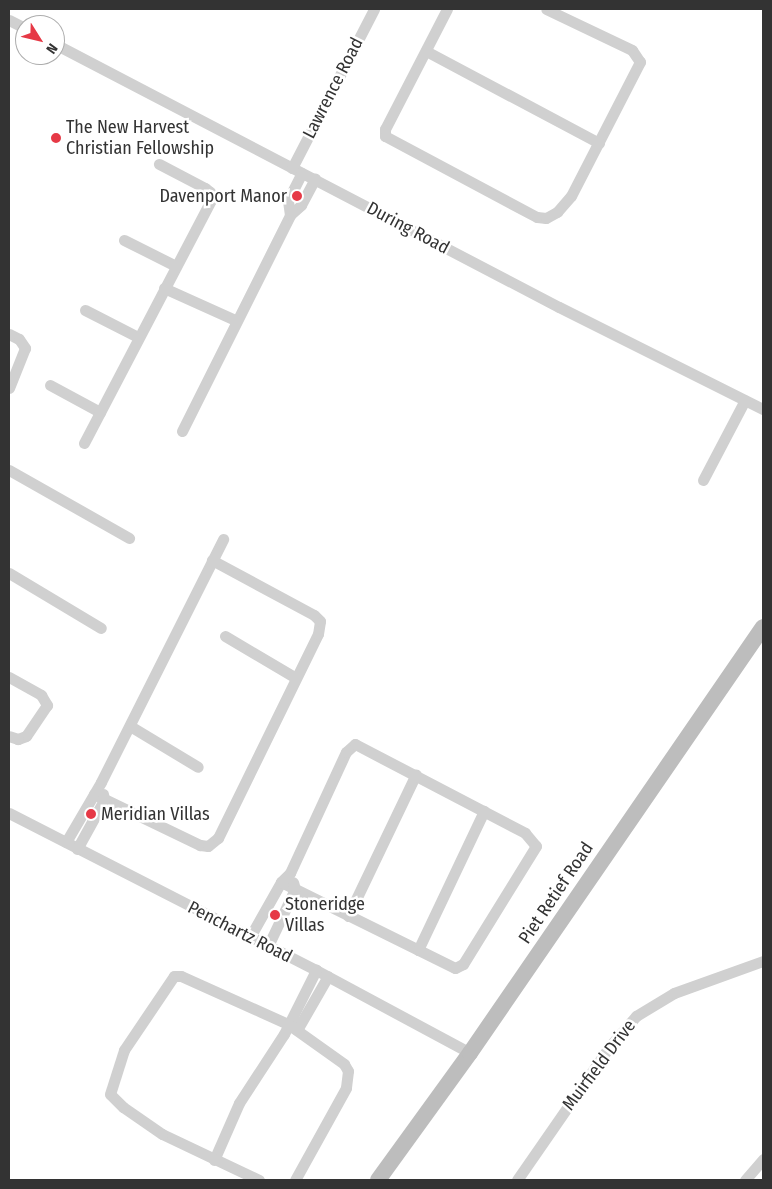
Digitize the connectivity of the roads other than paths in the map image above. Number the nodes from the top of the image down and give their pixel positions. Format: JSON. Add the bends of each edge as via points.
{"nodes":[{"id":1,"x":374,"y":9,"type":"edge"},
{"id":2,"x":448,"y":9,"type":"edge"},
{"id":3,"x":546,"y":9,"type":"edge"},
{"id":4,"x":65,"y":49,"type":"edge"},
{"id":5,"x":426,"y":51,"type":"junction"},
{"id":6,"x":599,"y":143,"type":"junction"},
{"id":7,"x":159,"y":164,"type":"dead end"},
{"id":8,"x":297,"y":170,"type":"junction"},
{"id":9,"x":315,"y":179,"type":"junction"},
{"id":10,"x":290,"y":214,"type":"junction"},
{"id":11,"x":124,"y":240,"type":"dead end"},
{"id":12,"x":176,"y":266,"type":"junction"},
{"id":13,"x":164,"y":288,"type":"junction"},
{"id":14,"x":85,"y":310,"type":"dead end"},
{"id":15,"x":235,"y":320,"type":"junction"},
{"id":16,"x":9,"y":334,"type":"edge"},
{"id":17,"x":138,"y":337,"type":"junction"},
{"id":18,"x":50,"y":385,"type":"dead end"},
{"id":19,"x":9,"y":388,"type":"edge"},
{"id":20,"x":745,"y":400,"type":"junction"},
{"id":21,"x":763,"y":409,"type":"edge"},
{"id":22,"x":100,"y":412,"type":"junction"},
{"id":23,"x":182,"y":431,"type":"dead end"},
{"id":24,"x":84,"y":443,"type":"dead end"},
{"id":25,"x":9,"y":470,"type":"edge"},
{"id":26,"x":703,"y":480,"type":"dead end"},
{"id":27,"x":129,"y":538,"type":"dead end"},
{"id":28,"x":223,"y":539,"type":"dead end"},
{"id":29,"x":212,"y":560,"type":"junction"},
{"id":30,"x":9,"y":573,"type":"edge"},
{"id":31,"x":763,"y":627,"type":"edge"},
{"id":32,"x":101,"y":628,"type":"dead end"},
{"id":33,"x":225,"y":636,"type":"dead end"},
{"id":34,"x":9,"y":677,"type":"edge"},
{"id":35,"x":296,"y":678,"type":"junction"},
{"id":36,"x":130,"y":726,"type":"junction"},
{"id":37,"x":9,"y":736,"type":"edge"},
{"id":38,"x":198,"y":767,"type":"dead end"},
{"id":39,"x":416,"y":774,"type":"junction"},
{"id":40,"x":99,"y":797,"type":"junction"},
{"id":41,"x":484,"y":811,"type":"junction"},
{"id":42,"x":9,"y":813,"type":"edge"},
{"id":43,"x":66,"y":842,"type":"junction"},
{"id":44,"x":77,"y":849,"type":"junction"},
{"id":45,"x":290,"y":873,"type":"junction"},
{"id":46,"x":281,"y":882,"type":"junction"},
{"id":47,"x":295,"y":889,"type":"junction"},
{"id":48,"x":348,"y":916,"type":"junction"},
{"id":49,"x":250,"y":937,"type":"junction"},
{"id":50,"x":268,"y":946,"type":"junction"},
{"id":51,"x":418,"y":950,"type":"junction"},
{"id":52,"x":763,"y":961,"type":"edge"},
{"id":53,"x":316,"y":970,"type":"junction"},
{"id":54,"x":328,"y":976,"type":"junction"},
{"id":55,"x":290,"y":1030,"type":"junction"},
{"id":56,"x":470,"y":1053,"type":"junction"},
{"id":57,"x":763,"y":1159,"type":"edge"},
{"id":58,"x":214,"y":1160,"type":"junction"},
{"id":59,"x":259,"y":1180,"type":"edge"},
{"id":60,"x":295,"y":1180,"type":"edge"},
{"id":61,"x":378,"y":1180,"type":"edge"},
{"id":62,"x":517,"y":1180,"type":"edge"},
{"id":63,"x":745,"y":1180,"type":"edge"}],
"edges":[{"from":1,"to":8,"type":"street","name":"Lawrence Road"},
{"from":2,"to":5,"type":"street"},
{"from":3,"to":6,"type":"street","via":[[632,50],[639,59],[635,77]]},
{"from":4,"to":8,"type":"street","name":"During Road"},
{"from":5,"to":6,"type":"street"},
{"from":5,"to":6,"type":"street","via":[[385,129],[385,136],[394,143],[537,217],[546,218],[566,205]]},
{"from":7,"to":12,"type":"street","via":[[205,188],[211,196]]},
{"from":8,"to":9,"type":"street","name":"During Road"},
{"from":8,"to":10,"type":"street","name":"Lawrence Road","via":[[288,200]]},
{"from":9,"to":10,"type":"street","via":[[301,205]]},
{"from":9,"to":20,"type":"street","name":"During Road"},
{"from":10,"to":15,"type":"street"},
{"from":11,"to":12,"type":"street"},
{"from":12,"to":13,"type":"street"},
{"from":13,"to":15,"type":"street"},
{"from":13,"to":17,"type":"street"},
{"from":14,"to":17,"type":"street"},
{"from":15,"to":23,"type":"street"},
{"from":16,"to":19,"type":"street","via":[[19,339],[25,348]]},
{"from":17,"to":22,"type":"street"},
{"from":18,"to":22,"type":"street"},
{"from":20,"to":21,"type":"street","name":"During Road"},
{"from":20,"to":26,"type":"street"},
{"from":22,"to":24,"type":"street"},
{"from":25,"to":27,"type":"street"},
{"from":28,"to":29,"type":"street"},
{"from":29,"to":35,"type":"street","via":[[318,617],[318,634]]},
{"from":29,"to":36,"type":"street"},
{"from":30,"to":32,"type":"street"},
{"from":31,"to":56,"type":"street","name":"Piet Retief Road"},
{"from":33,"to":35,"type":"street"},
{"from":34,"to":37,"type":"street","via":[[41,695],[47,705],[26,736],[18,739]]},
{"from":35,"to":40,"type":"street","via":[[213,843],[200,845]]},
{"from":36,"to":38,"type":"street"},
{"from":36,"to":40,"type":"street","via":[[101,782]]},
{"from":39,"to":41,"type":"street"},
{"from":39,"to":45,"type":"street","via":[[361,745],[348,748]]},
{"from":39,"to":48,"type":"street"},
{"from":40,"to":43,"type":"street"},
{"from":40,"to":44,"type":"street"},
{"from":41,"to":51,"type":"street"},
{"from":41,"to":51,"type":"street","via":[[530,836],[536,842],[535,850],[461,966],[455,968]]},
{"from":42,"to":43,"type":"street","name":"Penchartz Road"},
{"from":43,"to":44,"type":"street","name":"Penchartz Road"},
{"from":44,"to":49,"type":"street","name":"Penchartz Road"},
{"from":45,"to":46,"type":"street"},
{"from":45,"to":47,"type":"street"},
{"from":46,"to":47,"type":"street"},
{"from":46,"to":49,"type":"street"},
{"from":47,"to":48,"type":"street"},
{"from":47,"to":50,"type":"street"},
{"from":48,"to":51,"type":"street"},
{"from":49,"to":50,"type":"street","name":"Penchartz Road"},
{"from":50,"to":53,"type":"street","name":"Penchartz Road"},
{"from":52,"to":62,"type":"street","name":"Muirfield Drive","via":[[674,992],[636,1016],[609,1047]]},
{"from":53,"to":54,"type":"street","name":"Penchartz Road"},
{"from":53,"to":55,"type":"street"},
{"from":54,"to":55,"type":"street"},
{"from":54,"to":56,"type":"street","name":"Penchartz Road"},
{"from":55,"to":58,"type":"street","via":[[240,1103]]},
{"from":55,"to":58,"type":"street","via":[[177,975],[167,982],[124,1050],[110,1088],[114,1099],[162,1134]]},
{"from":55,"to":60,"type":"street","via":[[339,1059],[348,1071],[346,1088]]},
{"from":56,"to":61,"type":"street","name":"Piet Retief Road"},
{"from":57,"to":63,"type":"street"},
{"from":58,"to":59,"type":"street"}]}
